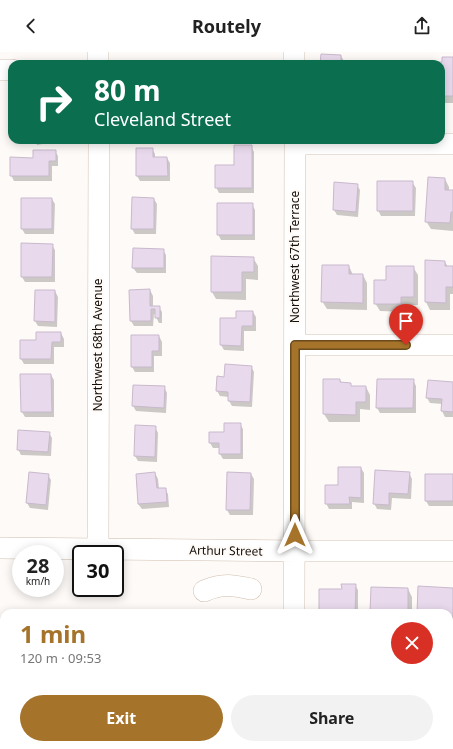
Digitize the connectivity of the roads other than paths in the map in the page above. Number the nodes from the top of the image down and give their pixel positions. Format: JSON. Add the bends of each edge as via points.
{"nodes":[{"id":1,"x":98,"y":144,"type":"edge"},
{"id":2,"x":295,"y":144,"type":"edge"},
{"id":3,"x":295,"y":345,"type":"junction"},
{"id":4,"x":453,"y":345,"type":"edge"},
{"id":5,"x":98,"y":545,"type":"edge"},
{"id":6,"x":0,"y":548,"type":"edge"},
{"id":7,"x":72,"y":549,"type":"edge"},
{"id":8,"x":124,"y":550,"type":"edge"},
{"id":9,"x":453,"y":550,"type":"edge"},
{"id":10,"x":294,"y":551,"type":"junction"},
{"id":11,"x":251,"y":588,"type":"dead end"},
{"id":12,"x":204,"y":591,"type":"dead end"},
{"id":13,"x":294,"y":609,"type":"edge"}],
"edges":[{"from":1,"to":5,"type":"street","name":"Northwest 68th Avenue"},
{"from":2,"to":3,"type":"street","name":"Northwest 67th Terrace"},
{"from":3,"to":4,"type":"street"},
{"from":3,"to":10,"type":"street","name":"Northwest 67th Terrace"},
{"from":6,"to":7,"type":"street","name":"Arthur Street"},
{"from":8,"to":10,"type":"street","name":"Arthur Street"},
{"from":9,"to":10,"type":"street","name":"Arthur Street"},
{"from":10,"to":13,"type":"street","name":"Northwest 67th Terrace"},
{"from":11,"to":12,"type":"street","via":[[230,585],[216,586]]}]}
